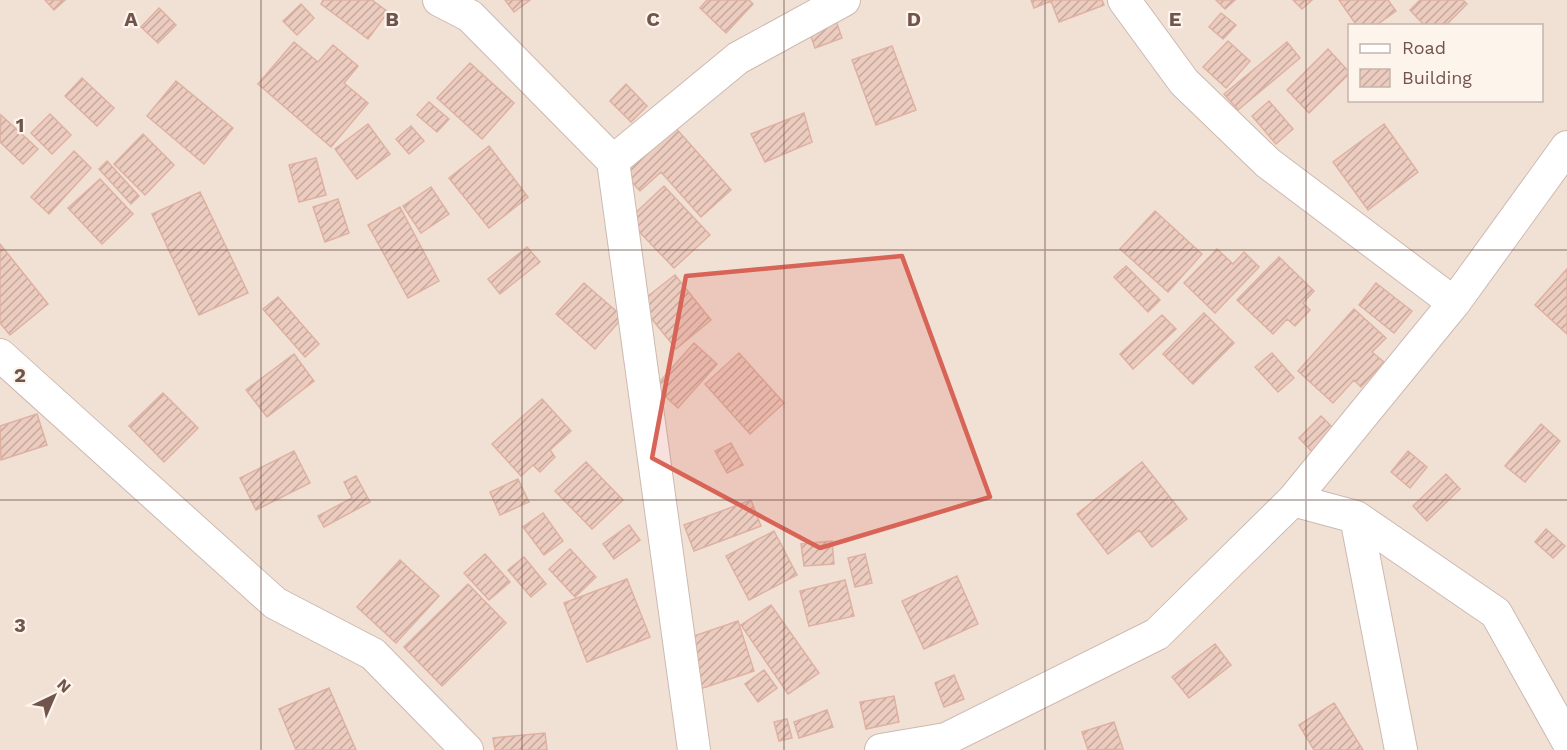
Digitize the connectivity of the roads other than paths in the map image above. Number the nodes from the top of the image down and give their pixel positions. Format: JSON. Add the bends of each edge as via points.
{"nodes":[{"id":1,"x":440,"y":0,"type":"edge"},
{"id":2,"x":844,"y":0,"type":"edge"},
{"id":3,"x":1124,"y":0,"type":"edge"},
{"id":4,"x":1567,"y":147,"type":"edge"},
{"id":5,"x":613,"y":161,"type":"junction"},
{"id":6,"x":1454,"y":303,"type":"junction"},
{"id":7,"x":0,"y":355,"type":"edge"},
{"id":8,"x":1293,"y":500,"type":"junction"},
{"id":9,"x":1356,"y":517,"type":"junction"},
{"id":10,"x":1567,"y":740,"type":"edge"},
{"id":11,"x":467,"y":750,"type":"edge"},
{"id":12,"x":694,"y":750,"type":"edge"},
{"id":13,"x":881,"y":750,"type":"edge"},
{"id":14,"x":1401,"y":750,"type":"edge"}],
"edges":[{"from":1,"to":5,"type":"street","via":[[470,16]]},
{"from":2,"to":5,"type":"street","via":[[738,58]]},
{"from":3,"to":6,"type":"street","via":[[1184,82],[1268,163]]},
{"from":4,"to":6,"type":"street"},
{"from":5,"to":12,"type":"street"},
{"from":6,"to":8,"type":"street"},
{"from":7,"to":11,"type":"street","via":[[275,603],[373,654]]},
{"from":8,"to":9,"type":"street"},
{"from":8,"to":13,"type":"street","via":[[1157,634],[946,739]]},
{"from":9,"to":10,"type":"street","via":[[1496,614]]},
{"from":9,"to":14,"type":"street"}]}
